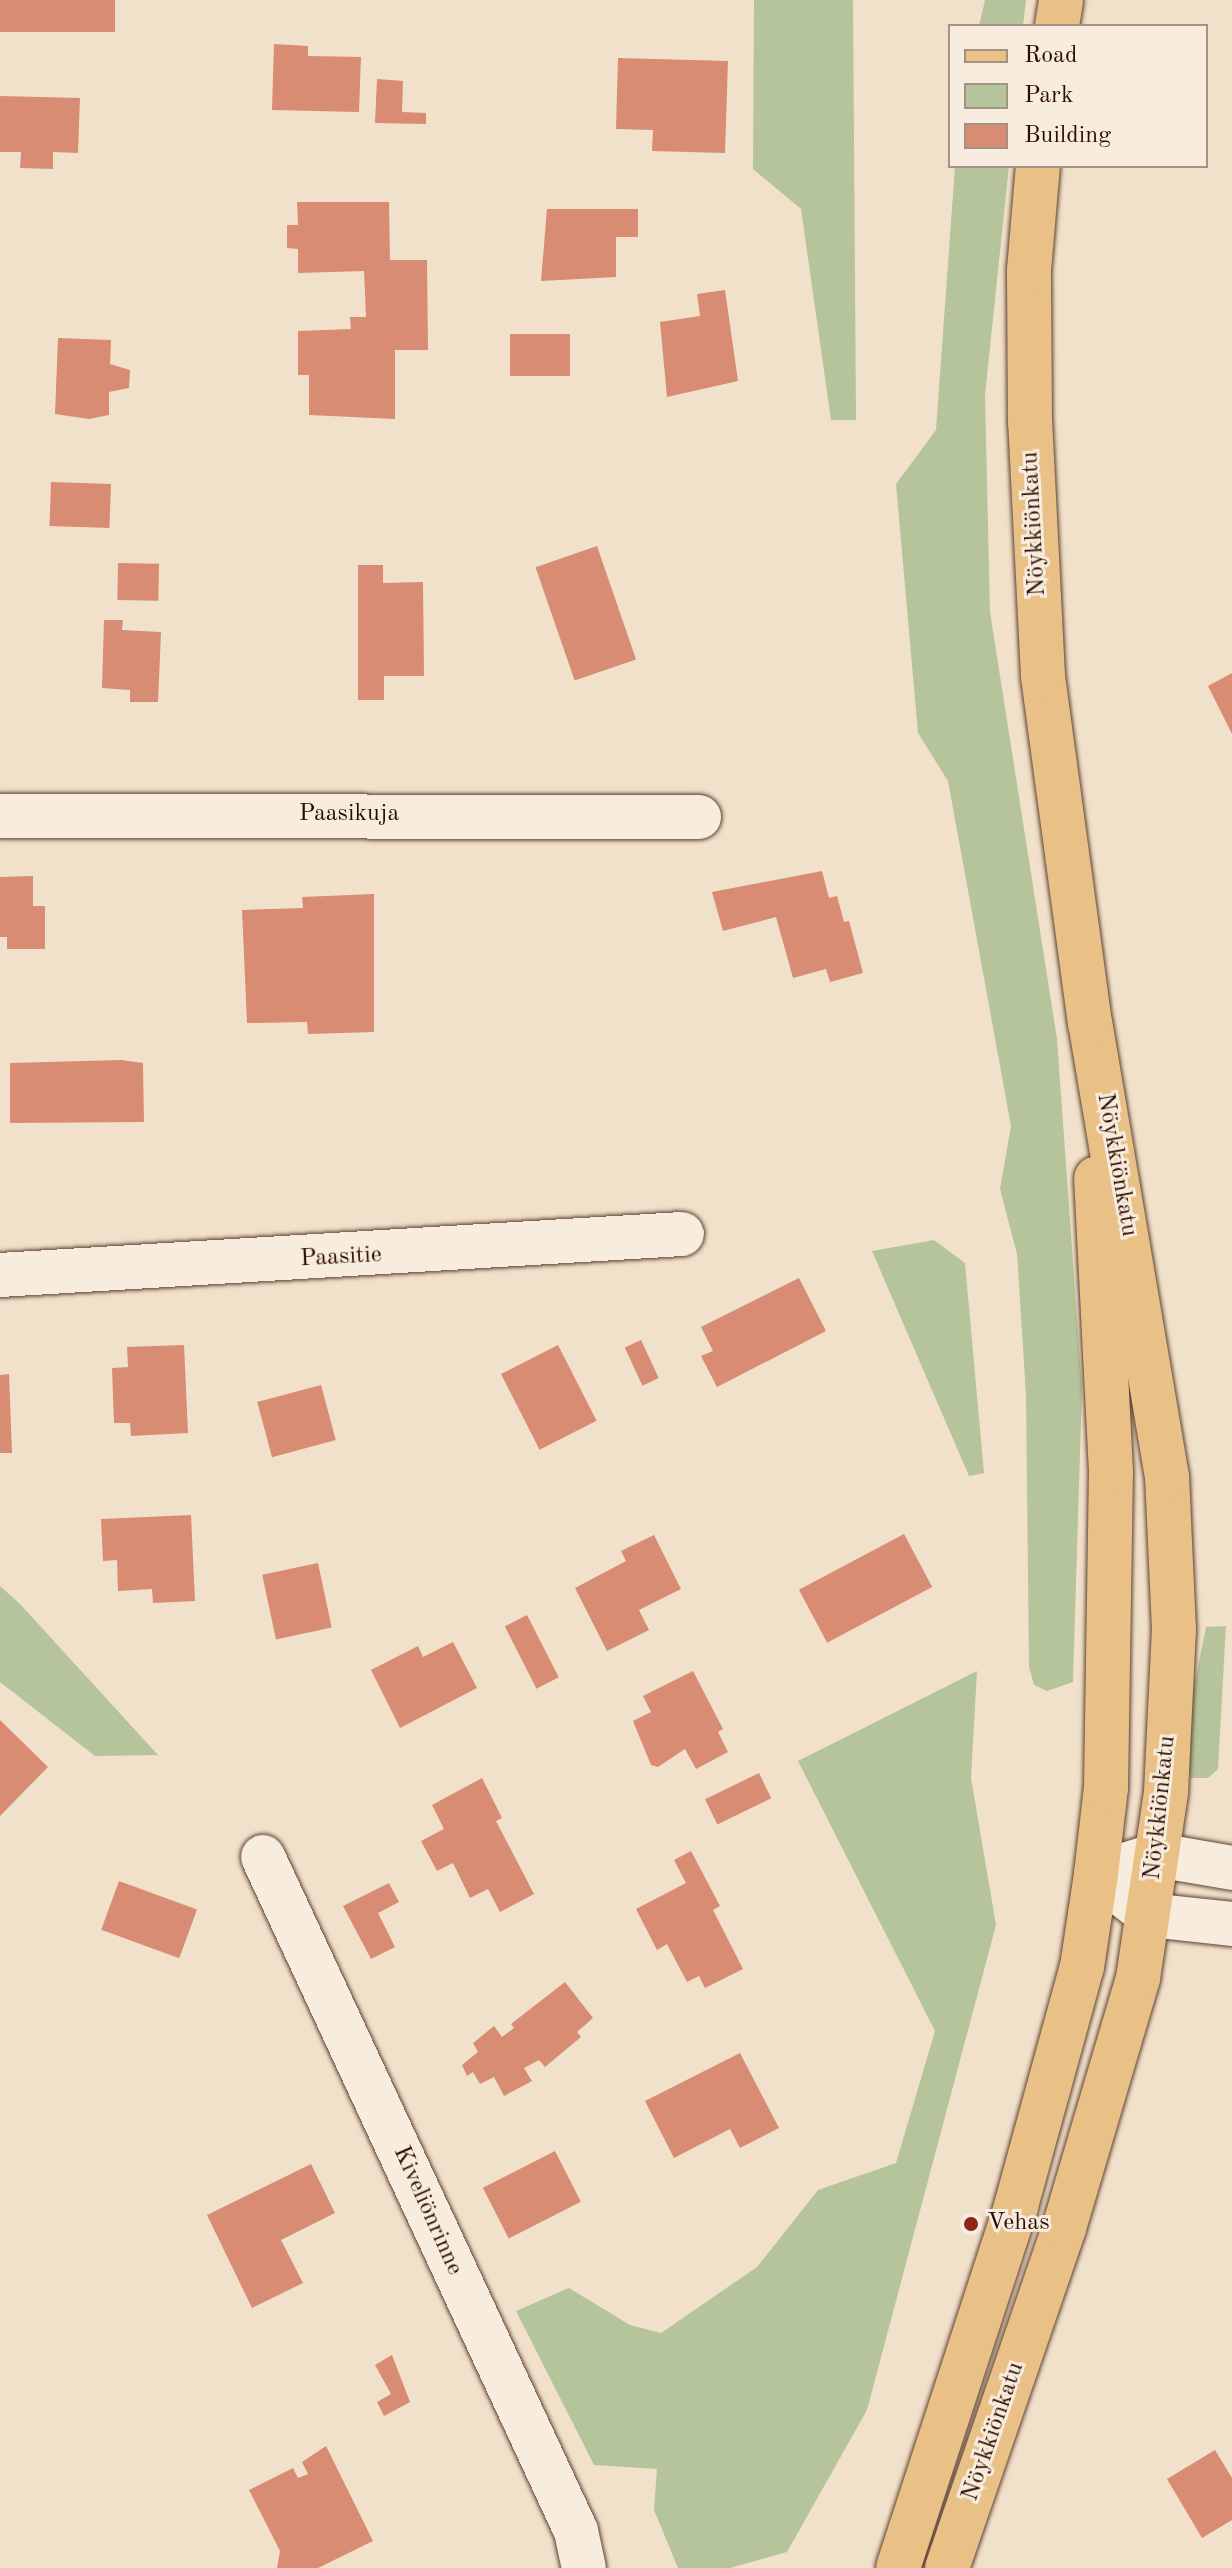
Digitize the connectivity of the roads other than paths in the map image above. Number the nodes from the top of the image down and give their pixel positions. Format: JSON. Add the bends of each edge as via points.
{"nodes":[{"id":1,"x":1061,"y":0,"type":"edge"},
{"id":2,"x":1057,"y":24,"type":"edge"},
{"id":3,"x":1038,"y":168,"type":"edge"},
{"id":4,"x":0,"y":816,"type":"edge"},
{"id":5,"x":699,"y":817,"type":"dead end"},
{"id":6,"x":1090,"y":1024,"type":"junction"},
{"id":7,"x":682,"y":1234,"type":"dead end"},
{"id":8,"x":0,"y":1275,"type":"edge"},
{"id":9,"x":1157,"y":1855,"type":"junction"},
{"id":10,"x":263,"y":1857,"type":"dead end"},
{"id":11,"x":1232,"y":1868,"type":"edge"},
{"id":12,"x":1096,"y":1874,"type":"junction"},
{"id":13,"x":1149,"y":1915,"type":"junction"},
{"id":14,"x":1232,"y":1924,"type":"edge"},
{"id":15,"x":584,"y":2568,"type":"edge"},
{"id":16,"x":898,"y":2568,"type":"edge"},
{"id":17,"x":947,"y":2568,"type":"edge"}],
"edges":[{"from":1,"to":2,"type":"main road"},
{"from":3,"to":6,"type":"main road","name":"Nöykkiönkatu","via":[[1029,270],[1030,407],[1043,676]]},
{"from":4,"to":5,"type":"street","name":"Paasikuja"},
{"from":6,"to":9,"type":"main road","name":"Nöykkiönkatu","via":[[1167,1477],[1174,1630],[1166,1792]]},
{"from":6,"to":12,"type":"main road","name":"Nöykkiönkatu","via":[[1111,1472],[1106,1788]]},
{"from":7,"to":8,"type":"street","name":"Paasitie"},
{"from":9,"to":11,"type":"street"},
{"from":9,"to":12,"type":"street"},
{"from":9,"to":13,"type":"main road","name":"Nöykkiönkatu"},
{"from":10,"to":15,"type":"street","name":"Kiveliönrinne","via":[[576,2531]]},
{"from":12,"to":13,"type":"street"},
{"from":12,"to":16,"type":"main road","name":"Nöykkiönkatu","via":[[1082,1967],[1016,2206]]},
{"from":13,"to":14,"type":"street"},
{"from":13,"to":17,"type":"main road","name":"Nöykkiönkatu","via":[[1138,1978],[1064,2228]]}]}
